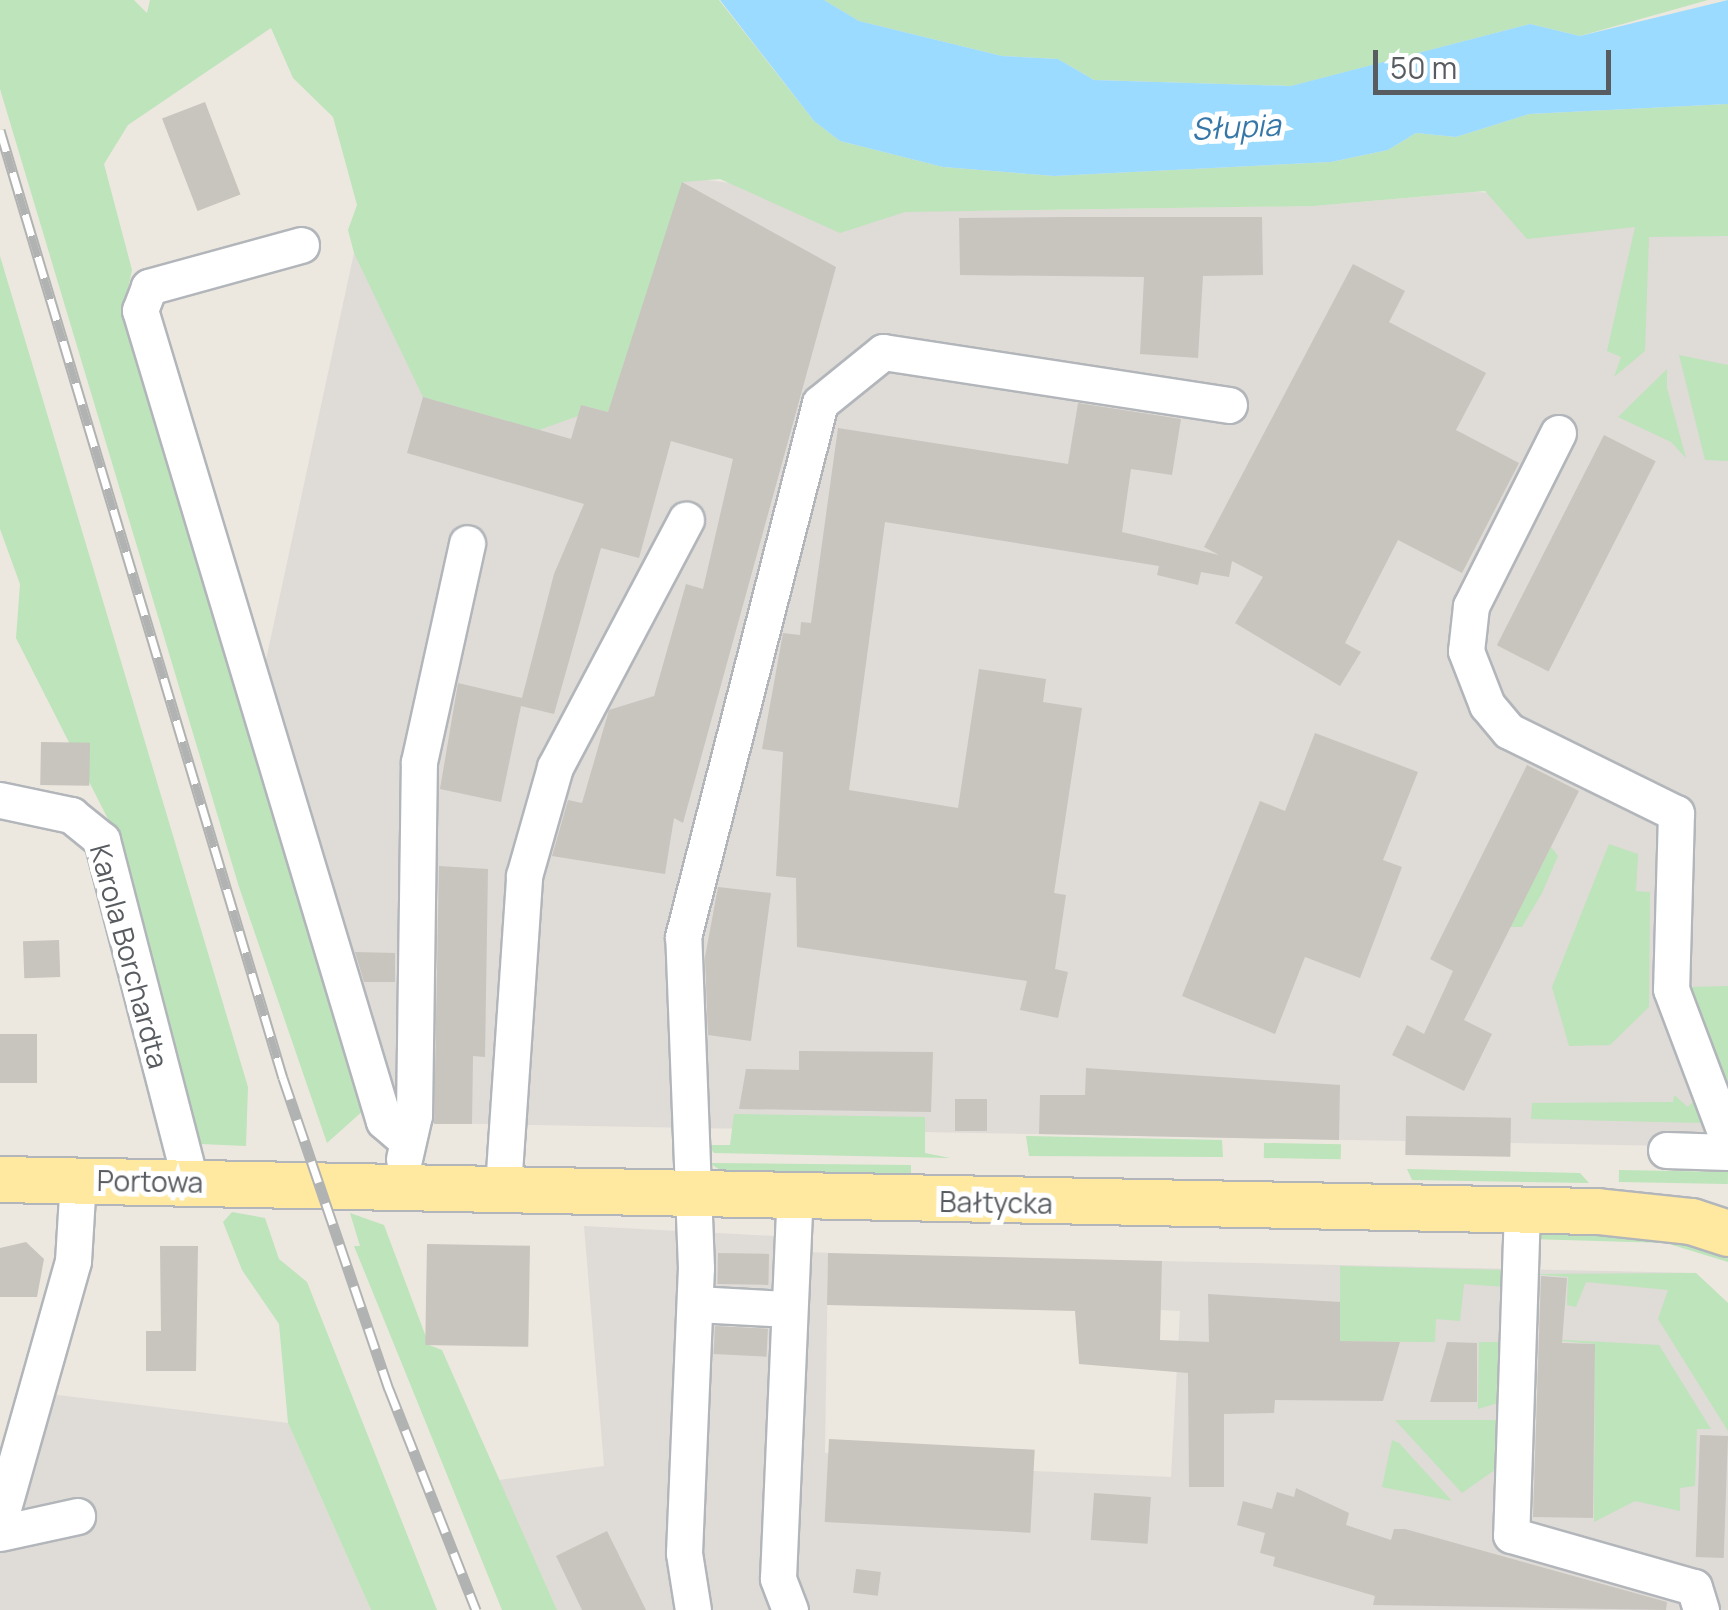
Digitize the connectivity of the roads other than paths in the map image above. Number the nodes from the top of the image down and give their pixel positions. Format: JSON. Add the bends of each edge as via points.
{"nodes":[{"id":1,"x":302,"y":245,"type":"dead end"},
{"id":2,"x":1229,"y":404,"type":"dead end"},
{"id":3,"x":1558,"y":433,"type":"dead end"},
{"id":4,"x":686,"y":520,"type":"dead end"},
{"id":5,"x":467,"y":543,"type":"dead end"},
{"id":6,"x":0,"y":800,"type":"edge"},
{"id":7,"x":405,"y":1140,"type":"junction"},
{"id":8,"x":1728,"y":1140,"type":"edge"},
{"id":9,"x":1666,"y":1150,"type":"dead end"},
{"id":10,"x":1728,"y":1152,"type":"edge"},
{"id":11,"x":0,"y":1179,"type":"edge"},
{"id":12,"x":78,"y":1180,"type":"junction"},
{"id":13,"x":190,"y":1181,"type":"junction"},
{"id":14,"x":301,"y":1183,"type":"joint"},
{"id":15,"x":404,"y":1185,"type":"junction"},
{"id":16,"x":503,"y":1187,"type":"junction"},
{"id":17,"x":692,"y":1191,"type":"junction"},
{"id":18,"x":794,"y":1194,"type":"junction"},
{"id":19,"x":1522,"y":1209,"type":"junction"},
{"id":20,"x":1716,"y":1223,"type":"edge"},
{"id":21,"x":694,"y":1304,"type":"junction"},
{"id":22,"x":786,"y":1309,"type":"junction"},
{"id":23,"x":76,"y":1516,"type":"dead end"},
{"id":24,"x":0,"y":1519,"type":"edge"},
{"id":25,"x":0,"y":1533,"type":"edge"},
{"id":26,"x":693,"y":1610,"type":"edge"},
{"id":27,"x":790,"y":1610,"type":"edge"},
{"id":28,"x":1701,"y":1610,"type":"edge"}],
"edges":[{"from":1,"to":7,"type":"street","via":[[149,286],[140,310],[384,1121]]},
{"from":2,"to":17,"type":"street","via":[[883,352],[820,402],[685,926]]},
{"from":3,"to":8,"type":"street","via":[[1471,606],[1466,651],[1487,706],[1509,731],[1676,813],[1671,989]]},
{"from":4,"to":16,"type":"street","via":[[555,767],[524,876]]},
{"from":5,"to":7,"type":"street","via":[[419,762],[414,1115]]},
{"from":6,"to":13,"type":"street","name":"Karola Borchardta","via":[[71,815],[102,840]]},
{"from":7,"to":15,"type":"street"},
{"from":9,"to":10,"type":"street"},
{"from":11,"to":12,"type":"main road","name":"Portowa"},
{"from":12,"to":13,"type":"main road","name":"Portowa"},
{"from":12,"to":24,"type":"street","via":[[73,1261]]},
{"from":13,"to":14,"type":"main road","name":"Portowa"},
{"from":14,"to":15,"type":"main road","name":"Bałtycka"},
{"from":15,"to":16,"type":"main road","name":"Bałtycka"},
{"from":16,"to":17,"type":"main road","name":"Bałtycka"},
{"from":17,"to":18,"type":"main road","name":"Bałtycka"},
{"from":17,"to":21,"type":"street"},
{"from":18,"to":19,"type":"main road","name":"Bałtycka"},
{"from":18,"to":22,"type":"street"},
{"from":19,"to":20,"type":"main road","name":"Bałtycka"},
{"from":19,"to":28,"type":"street","via":[[1511,1535],[1694,1587]]},
{"from":21,"to":22,"type":"street"},
{"from":21,"to":26,"type":"street","via":[[684,1553]]},
{"from":22,"to":27,"type":"street","via":[[778,1578]]},
{"from":23,"to":25,"type":"street"}]}
